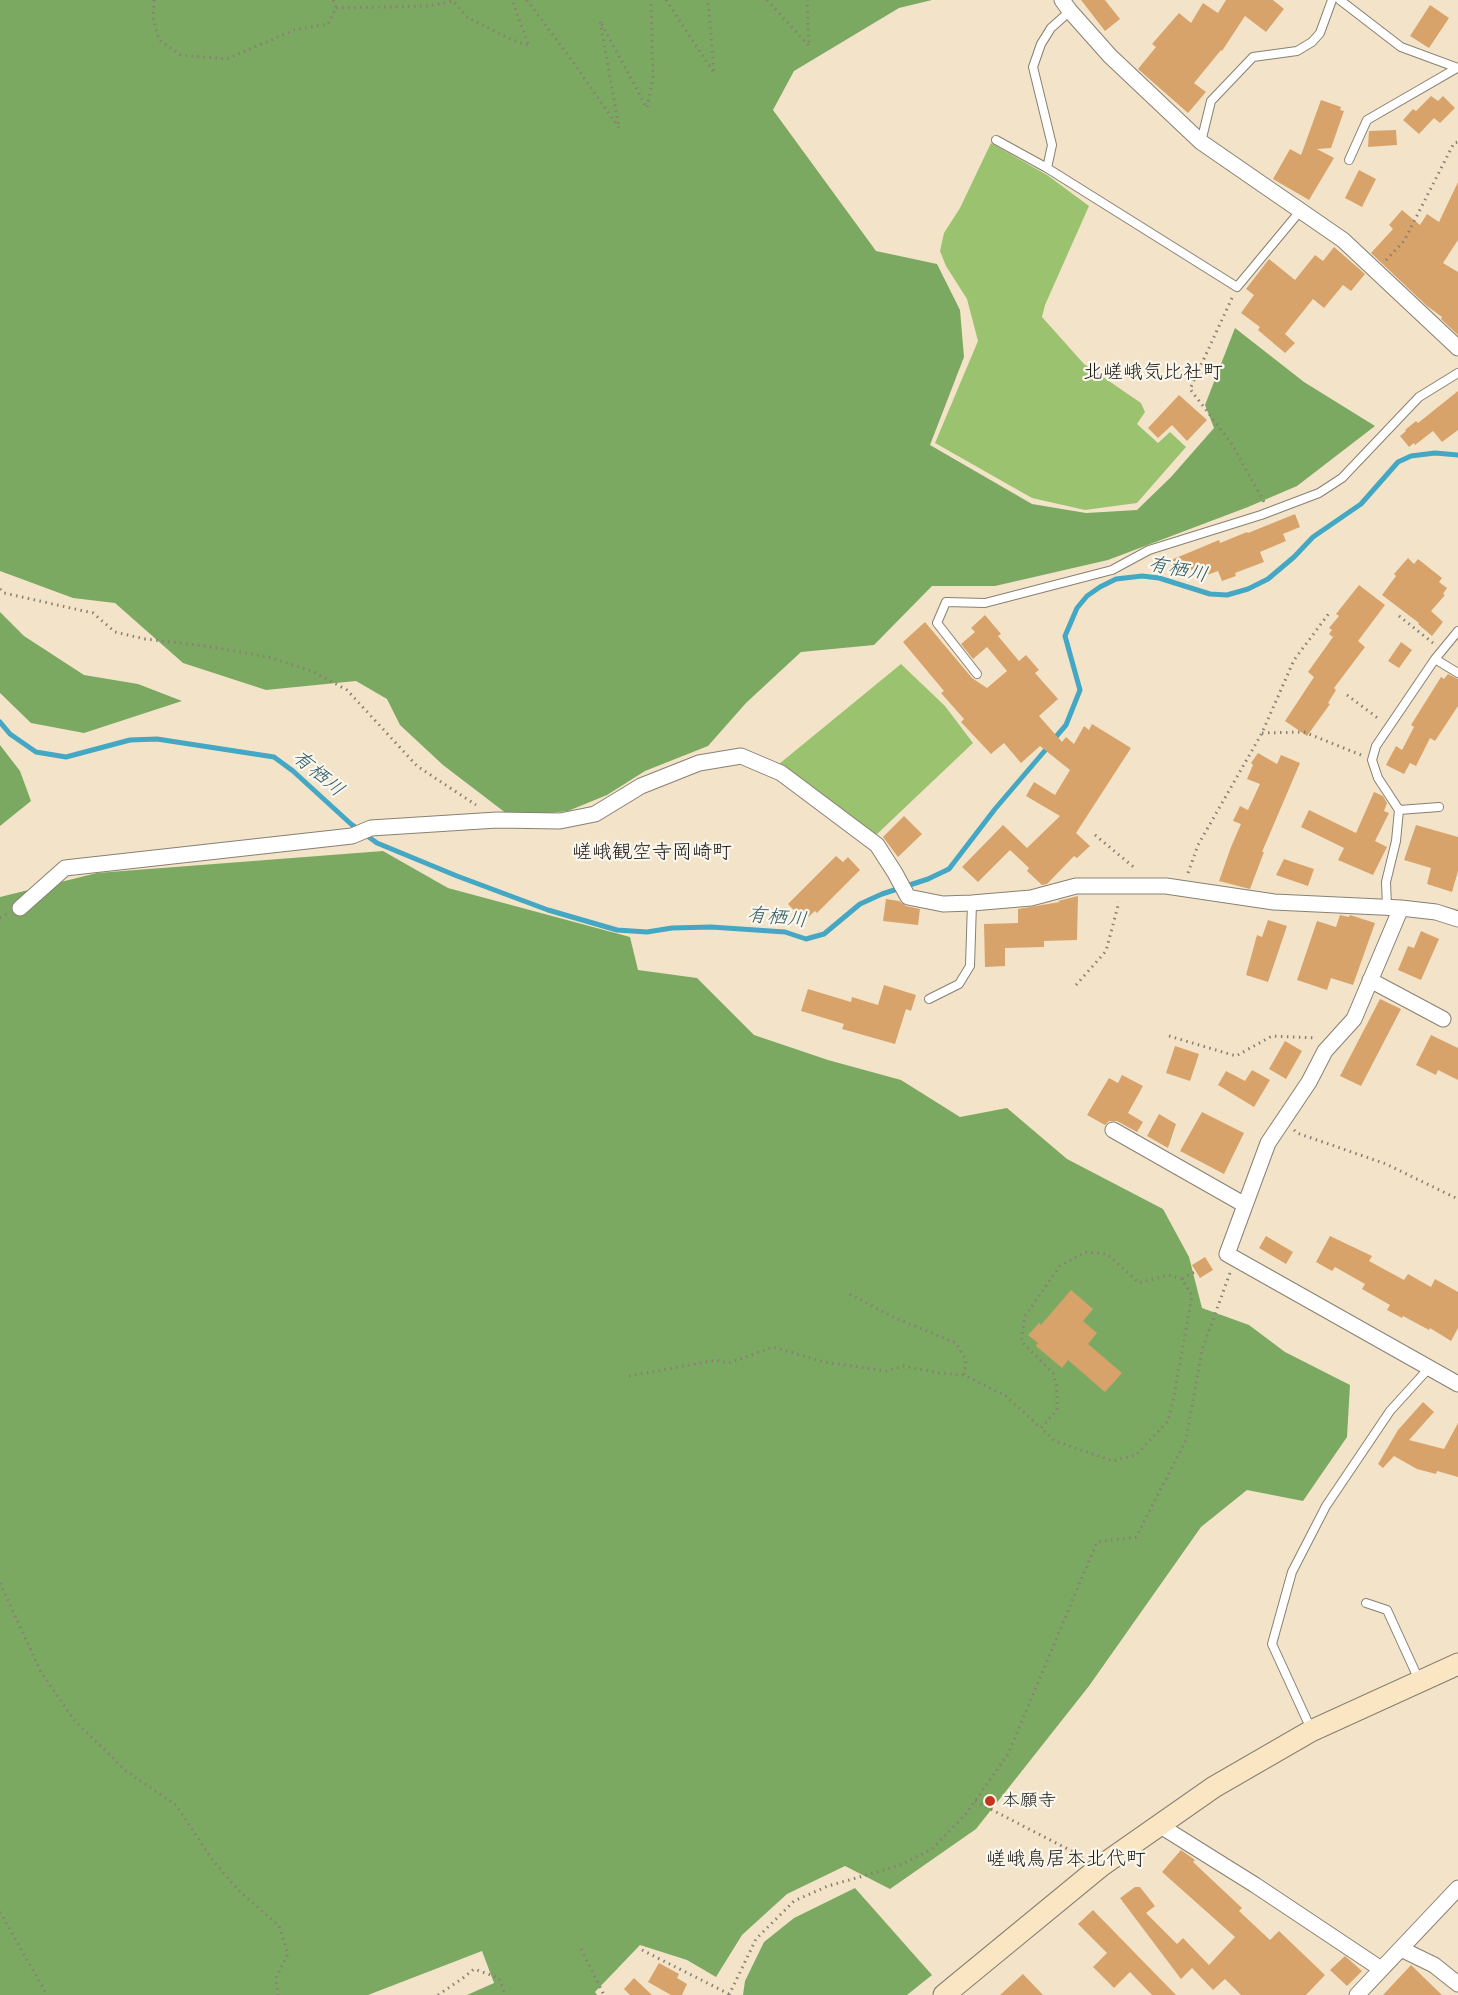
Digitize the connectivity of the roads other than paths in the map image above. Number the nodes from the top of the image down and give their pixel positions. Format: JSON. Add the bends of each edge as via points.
{"nodes":[{"id":1,"x":1332,"y":0,"type":"edge"},
{"id":2,"x":1340,"y":0,"type":"edge"},
{"id":3,"x":1066,"y":6,"type":"edge"},
{"id":4,"x":1457,"y":68,"type":"edge"},
{"id":5,"x":996,"y":140,"type":"dead end"},
{"id":6,"x":1201,"y":142,"type":"junction"},
{"id":7,"x":1349,"y":160,"type":"dead end"},
{"id":8,"x":1047,"y":168,"type":"junction"},
{"id":9,"x":1302,"y":209,"type":"junction"},
{"id":10,"x":1458,"y":348,"type":"edge"},
{"id":11,"x":1458,"y":373,"type":"edge"},
{"id":12,"x":1458,"y":632,"type":"edge"},
{"id":13,"x":1435,"y":659,"type":"junction"},
{"id":14,"x":1458,"y":673,"type":"edge"},
{"id":15,"x":977,"y":674,"type":"dead end"},
{"id":16,"x":1439,"y":807,"type":"dead end"},
{"id":17,"x":1399,"y":810,"type":"junction"},
{"id":18,"x":972,"y":903,"type":"junction"},
{"id":19,"x":1394,"y":907,"type":"junction"},
{"id":20,"x":20,"y":908,"type":"dead end"},
{"id":21,"x":1458,"y":919,"type":"edge"},
{"id":22,"x":1370,"y":980,"type":"junction"},
{"id":23,"x":928,"y":999,"type":"dead end"},
{"id":24,"x":1443,"y":1018,"type":"dead end"},
{"id":25,"x":1113,"y":1130,"type":"dead end"},
{"id":26,"x":1245,"y":1205,"type":"junction"},
{"id":27,"x":1429,"y":1368,"type":"junction"},
{"id":28,"x":1458,"y":1384,"type":"edge"},
{"id":29,"x":1366,"y":1603,"type":"dead end"},
{"id":30,"x":1458,"y":1664,"type":"edge"},
{"id":31,"x":1420,"y":1681,"type":"junction"},
{"id":32,"x":1311,"y":1731,"type":"junction"},
{"id":33,"x":1159,"y":1825,"type":"junction"},
{"id":34,"x":1458,"y":1888,"type":"edge"},
{"id":35,"x":1401,"y":1949,"type":"junction"},
{"id":36,"x":1381,"y":1969,"type":"junction"},
{"id":37,"x":1458,"y":1984,"type":"edge"},
{"id":38,"x":944,"y":1995,"type":"edge"},
{"id":39,"x":1356,"y":1995,"type":"edge"}],
"edges":[{"from":1,"to":6,"type":"lane","via":[[1320,33],[1312,42],[1297,51],[1253,57],[1211,101]]},
{"from":2,"to":4,"type":"lane","via":[[1401,47]]},
{"from":3,"to":6,"type":"street","via":[[1110,56]]},
{"from":3,"to":8,"type":"lane","via":[[1041,44],[1033,67],[1052,146]]},
{"from":4,"to":7,"type":"lane","via":[[1367,120]]},
{"from":5,"to":8,"type":"lane"},
{"from":6,"to":9,"type":"street"},
{"from":8,"to":9,"type":"lane","via":[[1237,287]]},
{"from":9,"to":10,"type":"street","via":[[1377,269]]},
{"from":11,"to":15,"type":"lane","via":[[1419,398],[1342,478],[1319,493],[1149,550],[1112,570],[985,603],[946,602],[938,623]]},
{"from":12,"to":13,"type":"lane"},
{"from":13,"to":14,"type":"lane"},
{"from":13,"to":17,"type":"lane","via":[[1376,746],[1372,760],[1378,778]]},
{"from":16,"to":17,"type":"lane"},
{"from":17,"to":19,"type":"lane","via":[[1386,882]]},
{"from":18,"to":19,"type":"street","via":[[1031,898],[1076,886],[1155,886],[1274,902]]},
{"from":18,"to":20,"type":"street","via":[[943,904],[908,897],[877,845],[781,773],[741,756],[699,763],[641,786],[595,814],[560,821],[497,820],[371,828],[352,836],[65,868]]},
{"from":18,"to":23,"type":"lane","via":[[970,966],[959,984]]},
{"from":19,"to":21,"type":"street"},
{"from":19,"to":22,"type":"street"},
{"from":22,"to":24,"type":"street"},
{"from":22,"to":26,"type":"street","via":[[1354,1019],[1325,1051],[1268,1143]]},
{"from":25,"to":26,"type":"street"},
{"from":26,"to":27,"type":"street","via":[[1227,1254]]},
{"from":27,"to":28,"type":"street"},
{"from":27,"to":32,"type":"lane","via":[[1390,1411],[1326,1506],[1292,1572],[1272,1644]]},
{"from":29,"to":31,"type":"lane","via":[[1386,1610]]},
{"from":30,"to":31,"type":"street"},
{"from":31,"to":32,"type":"street"},
{"from":32,"to":33,"type":"street","via":[[1214,1787]]},
{"from":33,"to":36,"type":"street"},
{"from":33,"to":38,"type":"street","via":[[1101,1866]]},
{"from":34,"to":35,"type":"street"},
{"from":35,"to":36,"type":"street"},
{"from":35,"to":37,"type":"street","via":[[1434,1965]]},
{"from":36,"to":39,"type":"street"}]}
